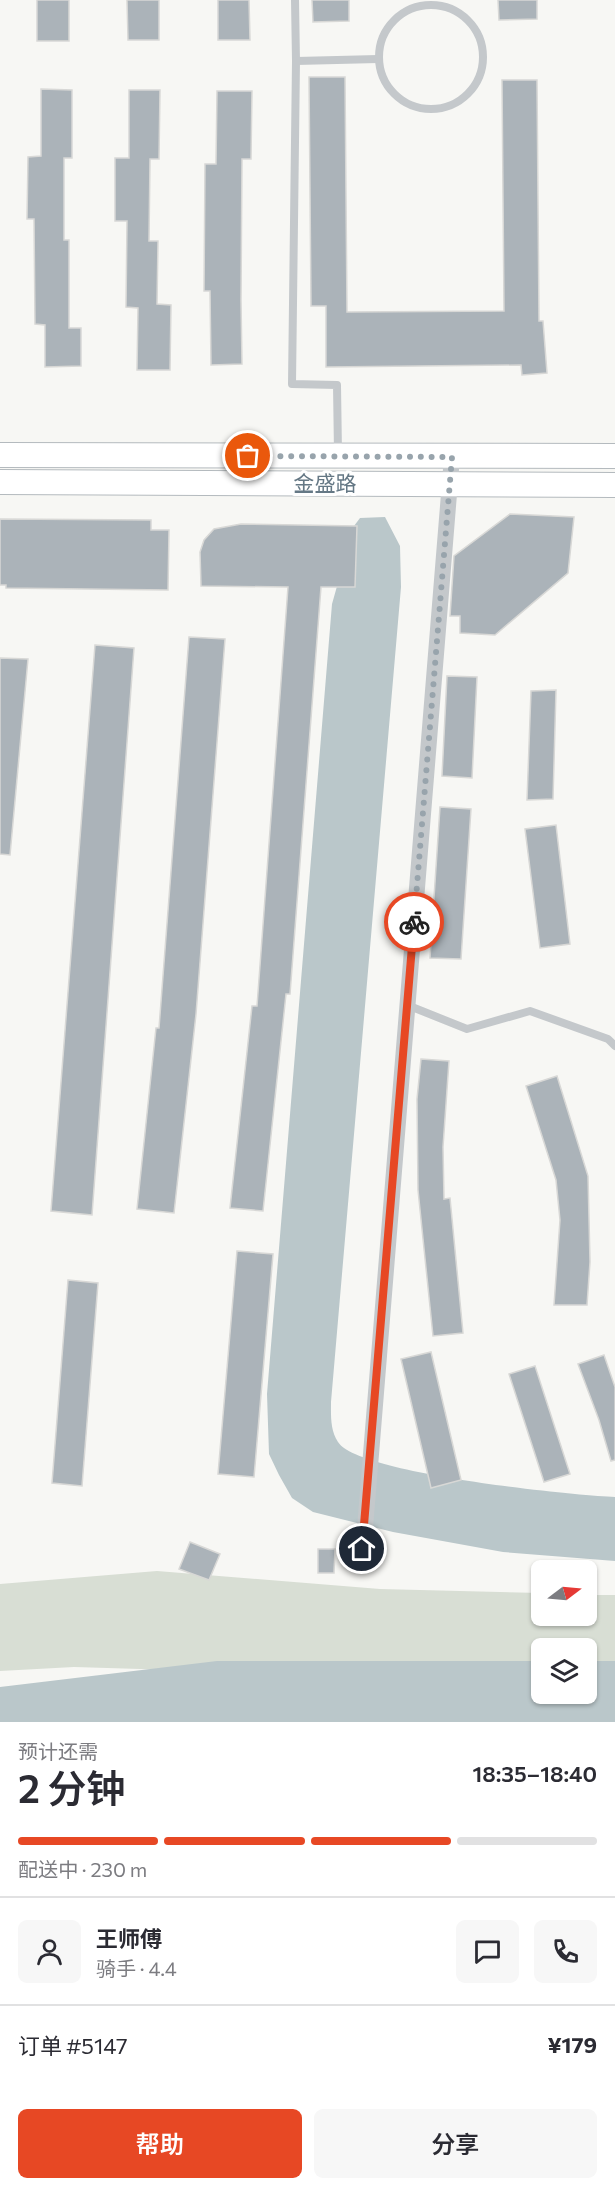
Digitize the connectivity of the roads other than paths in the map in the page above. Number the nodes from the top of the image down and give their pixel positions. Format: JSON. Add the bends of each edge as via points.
{"nodes":[{"id":1,"x":295,"y":0,"type":"edge"},
{"id":2,"x":430,"y":2,"type":"edge"},
{"id":3,"x":378,"y":59,"type":"junction"},
{"id":4,"x":296,"y":61,"type":"junction"},
{"id":5,"x":0,"y":455,"type":"edge"},
{"id":6,"x":338,"y":456,"type":"junction"},
{"id":7,"x":615,"y":456,"type":"edge"},
{"id":8,"x":452,"y":457,"type":"junction"},
{"id":9,"x":0,"y":482,"type":"edge"},
{"id":10,"x":449,"y":484,"type":"junction"},
{"id":11,"x":615,"y":485,"type":"edge"},
{"id":12,"x":407,"y":1005,"type":"junction"},
{"id":13,"x":615,"y":1046,"type":"edge"},
{"id":14,"x":362,"y":1565,"type":"dead end"}],
"edges":[{"from":1,"to":4,"type":"lane"},
{"from":2,"to":3,"type":"lane","via":[[409,9],[393,21],[381,38]]},
{"from":2,"to":3,"type":"lane","via":[[467,19],[479,36],[484,56],[480,77],[469,94],[452,106],[432,111],[412,107],[394,96],[382,79]]},
{"from":3,"to":4,"type":"lane"},
{"from":4,"to":6,"type":"lane","via":[[292,384],[337,385]]},
{"from":5,"to":6,"type":"street","name":"金盛路"},
{"from":6,"to":8,"type":"street","name":"金盛路"},
{"from":7,"to":8,"type":"street","name":"金盛路"},
{"from":8,"to":10,"type":"street"},
{"from":9,"to":10,"type":"street","name":"金盛路"},
{"from":10,"to":11,"type":"street","name":"金盛路"},
{"from":10,"to":12,"type":"street"},
{"from":12,"to":13,"type":"lane","via":[[467,1029],[530,1011],[608,1039]]},
{"from":12,"to":14,"type":"street"}]}
